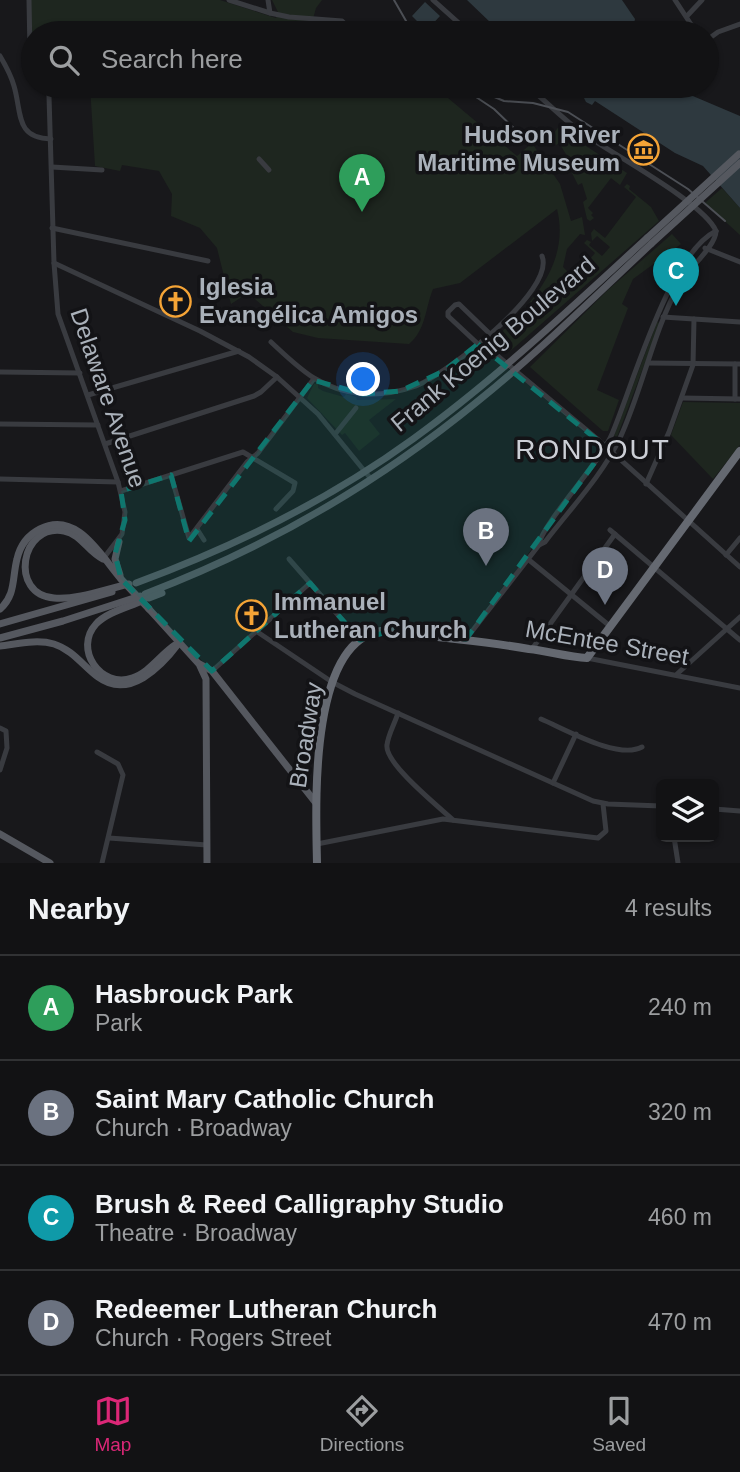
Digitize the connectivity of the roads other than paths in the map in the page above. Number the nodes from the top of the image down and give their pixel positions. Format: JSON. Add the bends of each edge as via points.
{"nodes":[{"id":1,"x":29,"y":0,"type":"edge"},
{"id":2,"x":229,"y":0,"type":"edge"},
{"id":3,"x":268,"y":0,"type":"edge"},
{"id":4,"x":433,"y":0,"type":"edge"},
{"id":5,"x":675,"y":0,"type":"edge"},
{"id":6,"x":702,"y":0,"type":"edge"},
{"id":7,"x":270,"y":13,"type":"junction"},
{"id":8,"x":687,"y":16,"type":"junction"},
{"id":9,"x":29,"y":21,"type":"edge"},
{"id":10,"x":342,"y":21,"type":"edge"},
{"id":11,"x":457,"y":21,"type":"edge"},
{"id":12,"x":690,"y":21,"type":"edge"},
{"id":13,"x":740,"y":24,"type":"edge"},
{"id":14,"x":719,"y":32,"type":"edge"},
{"id":15,"x":0,"y":56,"type":"edge"},
{"id":16,"x":48,"y":98,"type":"edge"},
{"id":17,"x":542,"y":98,"type":"edge"},
{"id":18,"x":51,"y":138,"type":"junction"},
{"id":19,"x":740,"y":157,"type":"edge"},
{"id":20,"x":259,"y":159,"type":"dead end"},
{"id":21,"x":52,"y":167,"type":"junction"},
{"id":22,"x":102,"y":170,"type":"dead end"},
{"id":23,"x":269,"y":170,"type":"dead end"},
{"id":24,"x":52,"y":228,"type":"junction"},
{"id":25,"x":716,"y":231,"type":"junction"},
{"id":26,"x":649,"y":241,"type":"junction"},
{"id":27,"x":700,"y":244,"type":"junction"},
{"id":28,"x":706,"y":249,"type":"junction"},
{"id":29,"x":542,"y":256,"type":"dead end"},
{"id":30,"x":208,"y":261,"type":"dead end"},
{"id":31,"x":740,"y":262,"type":"edge"},
{"id":32,"x":54,"y":263,"type":"junction"},
{"id":33,"x":657,"y":316,"type":"junction"},
{"id":34,"x":665,"y":318,"type":"junction"},
{"id":35,"x":694,"y":319,"type":"junction"},
{"id":36,"x":740,"y":322,"type":"edge"},
{"id":37,"x":490,"y":334,"type":"junction"},
{"id":38,"x":271,"y":342,"type":"dead end"},
{"id":39,"x":478,"y":344,"type":"junction"},
{"id":40,"x":239,"y":351,"type":"junction"},
{"id":41,"x":507,"y":363,"type":"junction"},
{"id":42,"x":648,"y":363,"type":"junction"},
{"id":43,"x":738,"y":364,"type":"edge"},
{"id":44,"x":693,"y":365,"type":"junction"},
{"id":45,"x":515,"y":370,"type":"junction"},
{"id":46,"x":0,"y":372,"type":"edge"},
{"id":47,"x":80,"y":373,"type":"junction"},
{"id":48,"x":276,"y":377,"type":"junction"},
{"id":49,"x":313,"y":380,"type":"junction"},
{"id":50,"x":88,"y":396,"type":"junction"},
{"id":51,"x":300,"y":397,"type":"junction"},
{"id":52,"x":681,"y":398,"type":"junction"},
{"id":53,"x":738,"y":399,"type":"edge"},
{"id":54,"x":356,"y":408,"type":"dead end"},
{"id":55,"x":0,"y":424,"type":"edge"},
{"id":56,"x":98,"y":425,"type":"junction"},
{"id":57,"x":336,"y":433,"type":"junction"},
{"id":58,"x":105,"y":444,"type":"junction"},
{"id":59,"x":607,"y":447,"type":"junction"},
{"id":60,"x":740,"y":451,"type":"edge"},
{"id":61,"x":612,"y":453,"type":"junction"},
{"id":62,"x":253,"y":457,"type":"junction"},
{"id":63,"x":365,"y":470,"type":"junction"},
{"id":64,"x":171,"y":475,"type":"junction"},
{"id":65,"x":0,"y":479,"type":"edge"},
{"id":66,"x":371,"y":480,"type":"junction"},
{"id":67,"x":118,"y":482,"type":"junction"},
{"id":68,"x":646,"y":484,"type":"junction"},
{"id":69,"x":121,"y":491,"type":"junction"},
{"id":70,"x":276,"y":509,"type":"dead end"},
{"id":71,"x":688,"y":522,"type":"junction"},
{"id":72,"x":195,"y":532,"type":"junction"},
{"id":73,"x":740,"y":538,"type":"edge"},
{"id":74,"x":204,"y":540,"type":"dead end"},
{"id":75,"x":119,"y":542,"type":"junction"},
{"id":76,"x":539,"y":545,"type":"junction"},
{"id":77,"x":726,"y":555,"type":"junction"},
{"id":78,"x":103,"y":559,"type":"junction"},
{"id":79,"x":289,"y":559,"type":"dead end"},
{"id":80,"x":529,"y":560,"type":"junction"},
{"id":81,"x":740,"y":567,"type":"edge"},
{"id":82,"x":655,"y":568,"type":"junction"},
{"id":83,"x":121,"y":579,"type":"junction"},
{"id":84,"x":135,"y":583,"type":"junction"},
{"id":85,"x":310,"y":583,"type":"junction"},
{"id":86,"x":571,"y":595,"type":"junction"},
{"id":87,"x":145,"y":597,"type":"junction"},
{"id":88,"x":0,"y":609,"type":"edge"},
{"id":89,"x":740,"y":617,"type":"edge"},
{"id":90,"x":0,"y":624,"type":"edge"},
{"id":91,"x":611,"y":627,"type":"junction"},
{"id":92,"x":727,"y":629,"type":"junction"},
{"id":93,"x":256,"y":631,"type":"junction"},
{"id":94,"x":0,"y":638,"type":"edge"},
{"id":95,"x":466,"y":639,"type":"junction"},
{"id":96,"x":360,"y":640,"type":"junction"},
{"id":97,"x":740,"y":640,"type":"edge"},
{"id":98,"x":179,"y":643,"type":"junction"},
{"id":99,"x":0,"y":646,"type":"edge"},
{"id":100,"x":532,"y":649,"type":"junction"},
{"id":101,"x":587,"y":658,"type":"junction"},
{"id":102,"x":198,"y":663,"type":"junction"},
{"id":103,"x":212,"y":671,"type":"junction"},
{"id":104,"x":677,"y":674,"type":"junction"},
{"id":105,"x":332,"y":682,"type":"junction"},
{"id":106,"x":740,"y":688,"type":"edge"},
{"id":107,"x":398,"y":713,"type":"junction"},
{"id":108,"x":541,"y":719,"type":"dead end"},
{"id":109,"x":0,"y":728,"type":"edge"},
{"id":110,"x":576,"y":734,"type":"junction"},
{"id":111,"x":642,"y":747,"type":"dead end"},
{"id":112,"x":97,"y":751,"type":"dead end"},
{"id":113,"x":0,"y":770,"type":"edge"},
{"id":114,"x":553,"y":783,"type":"junction"},
{"id":115,"x":316,"y":803,"type":"junction"},
{"id":116,"x":603,"y":804,"type":"junction"},
{"id":117,"x":656,"y":806,"type":"edge"},
{"id":118,"x":719,"y":809,"type":"edge"},
{"id":119,"x":740,"y":810,"type":"edge"},
{"id":120,"x":453,"y":820,"type":"junction"},
{"id":121,"x":0,"y":834,"type":"edge"},
{"id":122,"x":109,"y":838,"type":"junction"},
{"id":123,"x":675,"y":842,"type":"edge"},
{"id":124,"x":317,"y":844,"type":"junction"},
{"id":125,"x":207,"y":845,"type":"junction"},
{"id":126,"x":50,"y":863,"type":"edge"},
{"id":127,"x":102,"y":863,"type":"edge"},
{"id":128,"x":207,"y":863,"type":"edge"},
{"id":129,"x":317,"y":863,"type":"edge"},
{"id":130,"x":678,"y":863,"type":"edge"}],
"edges":[{"from":1,"to":9,"type":"street"},
{"from":2,"to":7,"type":"street"},
{"from":3,"to":7,"type":"street"},
{"from":4,"to":11,"type":"street"},
{"from":5,"to":8,"type":"street"},
{"from":6,"to":8,"type":"street"},
{"from":7,"to":10,"type":"street"},
{"from":8,"to":12,"type":"street"},
{"from":13,"to":14,"type":"street"},
{"from":15,"to":18,"type":"street","via":[[15,88],[23,127],[30,135]]},
{"from":16,"to":18,"type":"street","name":"Delaware Avenue"},
{"from":17,"to":25,"type":"street","via":[[576,128],[684,200]]},
{"from":18,"to":21,"type":"street","name":"Delaware Avenue"},
{"from":19,"to":26,"type":"main road","name":"Frank Koenig Boulevard","bridge":true},
{"from":20,"to":23,"type":"street"},
{"from":21,"to":22,"type":"street"},
{"from":21,"to":24,"type":"street","name":"Delaware Avenue"},
{"from":24,"to":30,"type":"street"},
{"from":24,"to":32,"type":"street","name":"Delaware Avenue"},
{"from":25,"to":27,"type":"street"},
{"from":25,"to":28,"type":"street"},
{"from":26,"to":41,"type":"main road","name":"Frank Koenig Boulevard"},
{"from":26,"to":45,"type":"main road","name":"Frank Koenig Boulevard"},
{"from":27,"to":28,"type":"street"},
{"from":27,"to":33,"type":"street","via":[[679,271]]},
{"from":28,"to":31,"type":"street"},
{"from":28,"to":34,"type":"street","via":[[680,284]]},
{"from":29,"to":37,"type":"street","via":[[544,265],[534,285]]},
{"from":32,"to":40,"type":"street"},
{"from":32,"to":47,"type":"street","name":"Delaware Avenue","via":[[58,314]]},
{"from":33,"to":34,"type":"street"},
{"from":33,"to":59,"type":"street"},
{"from":34,"to":35,"type":"street"},
{"from":34,"to":42,"type":"street"},
{"from":35,"to":36,"type":"street"},
{"from":35,"to":44,"type":"street"},
{"from":37,"to":39,"type":"street"},
{"from":37,"to":39,"type":"street","via":[[459,304],[454,305],[448,316]]},
{"from":38,"to":49,"type":"street"},
{"from":39,"to":41,"type":"street"},
{"from":39,"to":49,"type":"street","via":[[444,371],[398,391],[363,394]]},
{"from":40,"to":48,"type":"street"},
{"from":40,"to":50,"type":"street"},
{"from":41,"to":45,"type":"street"},
{"from":41,"to":63,"type":"main road","name":"Frank Koenig Boulevard","via":[[429,427]]},
{"from":42,"to":44,"type":"street"},
{"from":42,"to":61,"type":"street"},
{"from":43,"to":44,"type":"street"},
{"from":43,"to":53,"type":"street"},
{"from":44,"to":52,"type":"street"},
{"from":45,"to":59,"type":"street"},
{"from":45,"to":66,"type":"main road","name":"Frank Koenig Boulevard","via":[[437,434]]},
{"from":46,"to":47,"type":"street"},
{"from":47,"to":50,"type":"street","name":"Delaware Avenue"},
{"from":48,"to":51,"type":"street"},
{"from":48,"to":58,"type":"street","via":[[254,396]]},
{"from":49,"to":51,"type":"street"},
{"from":50,"to":56,"type":"street","name":"Delaware Avenue"},
{"from":51,"to":57,"type":"street"},
{"from":51,"to":62,"type":"street"},
{"from":52,"to":53,"type":"street"},
{"from":52,"to":68,"type":"street"},
{"from":54,"to":57,"type":"street"},
{"from":55,"to":56,"type":"street"},
{"from":56,"to":58,"type":"street","name":"Delaware Avenue"},
{"from":57,"to":63,"type":"street"},
{"from":58,"to":67,"type":"street","name":"Delaware Avenue"},
{"from":59,"to":61,"type":"street"},
{"from":59,"to":76,"type":"street"},
{"from":60,"to":71,"type":"highway"},
{"from":61,"to":68,"type":"street"},
{"from":61,"to":76,"type":"street"},
{"from":62,"to":64,"type":"street","via":[[240,453]]},
{"from":62,"to":70,"type":"street","via":[[296,485]]},
{"from":62,"to":72,"type":"street"},
{"from":63,"to":66,"type":"street"},
{"from":63,"to":84,"type":"main road","name":"Frank Koenig Boulevard","via":[[272,523]]},
{"from":64,"to":69,"type":"street"},
{"from":64,"to":72,"type":"street","via":[[188,537]]},
{"from":65,"to":67,"type":"street"},
{"from":66,"to":87,"type":"main road","name":"Frank Koenig Boulevard","via":[[277,534]]},
{"from":67,"to":69,"type":"street","name":"Delaware Avenue"},
{"from":68,"to":71,"type":"street"},
{"from":69,"to":75,"type":"street","name":"Delaware Avenue","via":[[125,520]]},
{"from":71,"to":77,"type":"street"},
{"from":71,"to":82,"type":"highway"},
{"from":72,"to":74,"type":"street"},
{"from":73,"to":77,"type":"street"},
{"from":75,"to":78,"type":"street"},
{"from":75,"to":83,"type":"main road","via":[[115,559]]},
{"from":76,"to":80,"type":"street"},
{"from":77,"to":81,"type":"street"},
{"from":78,"to":83,"type":"main road"},
{"from":78,"to":84,"type":"main road","via":[[75,535],[54,530],[32,543],[24,568],[33,588],[52,598]]},
{"from":78,"to":88,"type":"main road","via":[[72,528],[42,528],[20,550],[11,595]]},
{"from":79,"to":85,"type":"street"},
{"from":80,"to":86,"type":"street"},
{"from":80,"to":95,"type":"street"},
{"from":82,"to":86,"type":"street","via":[[612,532]]},
{"from":82,"to":91,"type":"highway"},
{"from":82,"to":92,"type":"street"},
{"from":83,"to":98,"type":"main road","bridge":true},
{"from":84,"to":90,"type":"main road","name":"Frank Koenig Boulevard"},
{"from":85,"to":93,"type":"street"},
{"from":85,"to":96,"type":"street"},
{"from":86,"to":91,"type":"street"},
{"from":86,"to":100,"type":"street"},
{"from":87,"to":94,"type":"main road","name":"Frank Koenig Boulevard"},
{"from":87,"to":98,"type":"main road","via":[[92,629],[88,646],[95,668],[112,679],[132,678]]},
{"from":89,"to":92,"type":"street"},
{"from":91,"to":101,"type":"highway"},
{"from":92,"to":97,"type":"street"},
{"from":92,"to":104,"type":"street"},
{"from":93,"to":103,"type":"street"},
{"from":93,"to":105,"type":"street"},
{"from":95,"to":96,"type":"highway","via":[[390,631]]},
{"from":95,"to":100,"type":"highway","name":"McEntee Street"},
{"from":96,"to":105,"type":"highway","name":"Broadway","via":[[344,655]]},
{"from":98,"to":99,"type":"main road","via":[[142,680],[123,685],[100,679],[57,645]]},
{"from":98,"to":102,"type":"main road"},
{"from":100,"to":101,"type":"highway","name":"McEntee Street"},
{"from":101,"to":104,"type":"street","name":"McEntee Street"},
{"from":102,"to":103,"type":"main road"},
{"from":102,"to":125,"type":"main road","via":[[206,679]]},
{"from":103,"to":115,"type":"main road"},
{"from":104,"to":106,"type":"street","name":"McEntee Street"},
{"from":105,"to":107,"type":"street"},
{"from":105,"to":115,"type":"highway","name":"Broadway","via":[[320,746]]},
{"from":107,"to":114,"type":"street"},
{"from":107,"to":120,"type":"street","via":[[387,752]]},
{"from":108,"to":110,"type":"street"},
{"from":109,"to":113,"type":"street","via":[[6,731],[7,748]]},
{"from":110,"to":111,"type":"street","via":[[616,749]]},
{"from":110,"to":114,"type":"street"},
{"from":112,"to":122,"type":"street","via":[[118,764],[123,775]]},
{"from":114,"to":116,"type":"street"},
{"from":115,"to":124,"type":"highway","name":"Broadway"},
{"from":116,"to":117,"type":"street"},
{"from":116,"to":120,"type":"street","via":[[606,831],[598,838]]},
{"from":118,"to":119,"type":"street"},
{"from":120,"to":124,"type":"street"},
{"from":121,"to":126,"type":"main road"},
{"from":122,"to":125,"type":"street"},
{"from":122,"to":127,"type":"street"},
{"from":123,"to":130,"type":"street"},
{"from":124,"to":129,"type":"highway","name":"Broadway"},
{"from":125,"to":128,"type":"main road"}]}
